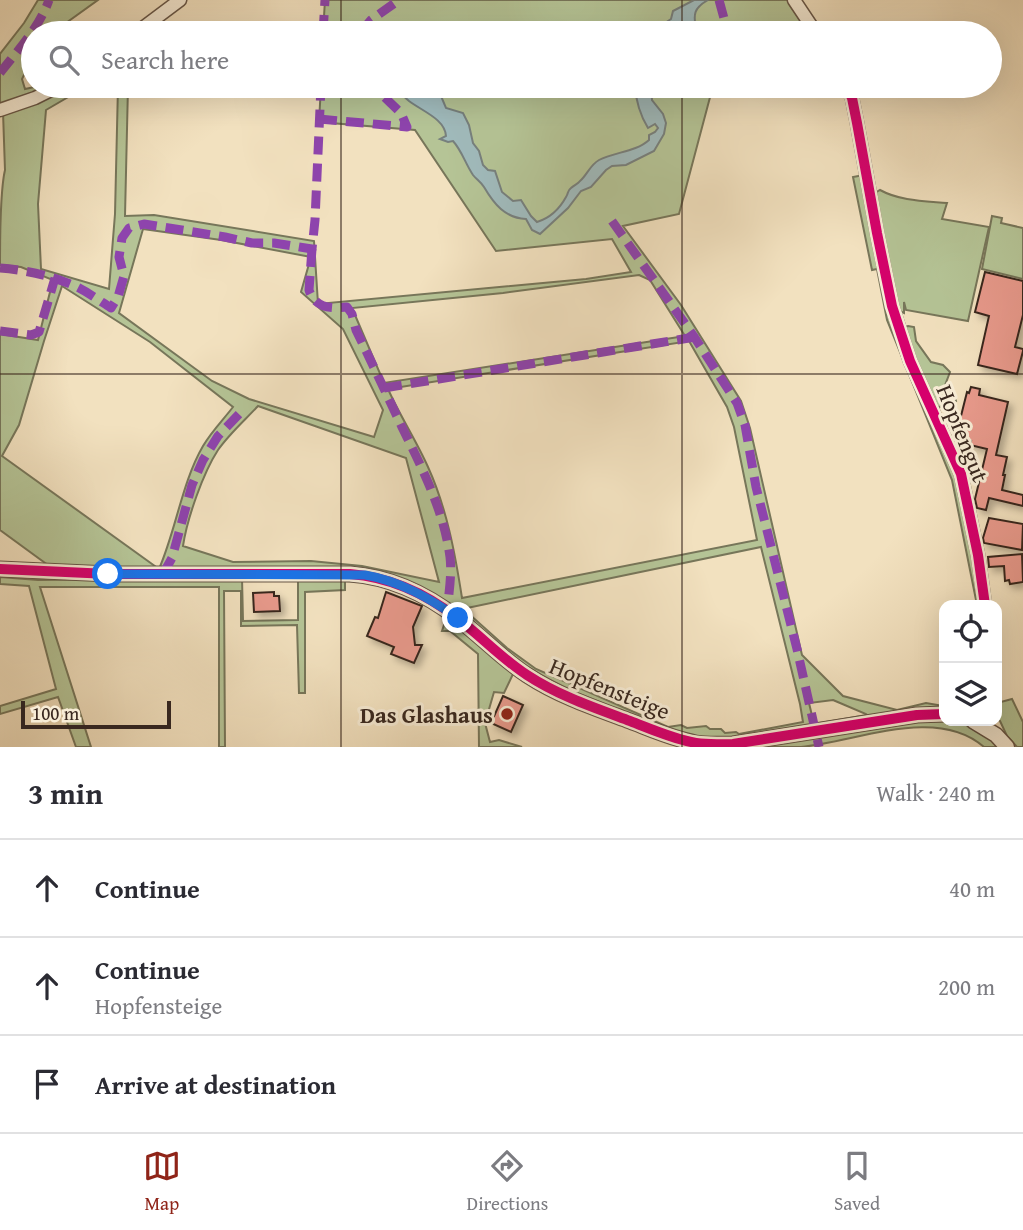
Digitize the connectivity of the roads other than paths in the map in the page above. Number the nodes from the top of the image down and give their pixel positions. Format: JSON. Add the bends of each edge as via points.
{"nodes":[{"id":1,"x":180,"y":0,"type":"edge"},
{"id":2,"x":794,"y":0,"type":"edge"},
{"id":3,"x":152,"y":21,"type":"edge"},
{"id":4,"x":808,"y":21,"type":"edge"},
{"id":5,"x":35,"y":98,"type":"edge"},
{"id":6,"x":852,"y":98,"type":"edge"},
{"id":7,"x":0,"y":110,"type":"edge"},
{"id":8,"x":0,"y":569,"type":"edge"},
{"id":9,"x":984,"y":600,"type":"edge"},
{"id":10,"x":939,"y":714,"type":"edge"},
{"id":11,"x":985,"y":726,"type":"edge"},
{"id":12,"x":1007,"y":747,"type":"edge"}],
"edges":[{"from":1,"to":3,"type":"street"},
{"from":2,"to":4,"type":"street"},
{"from":5,"to":7,"type":"street"},
{"from":6,"to":9,"type":"street","name":"Hopfengut","via":[[897,321],[961,474]]},
{"from":8,"to":10,"type":"street","name":"Hopfensteige","via":[[350,574],[388,580],[443,607],[542,684],[587,705],[694,742],[743,743]]},
{"from":11,"to":12,"type":"street"}]}
